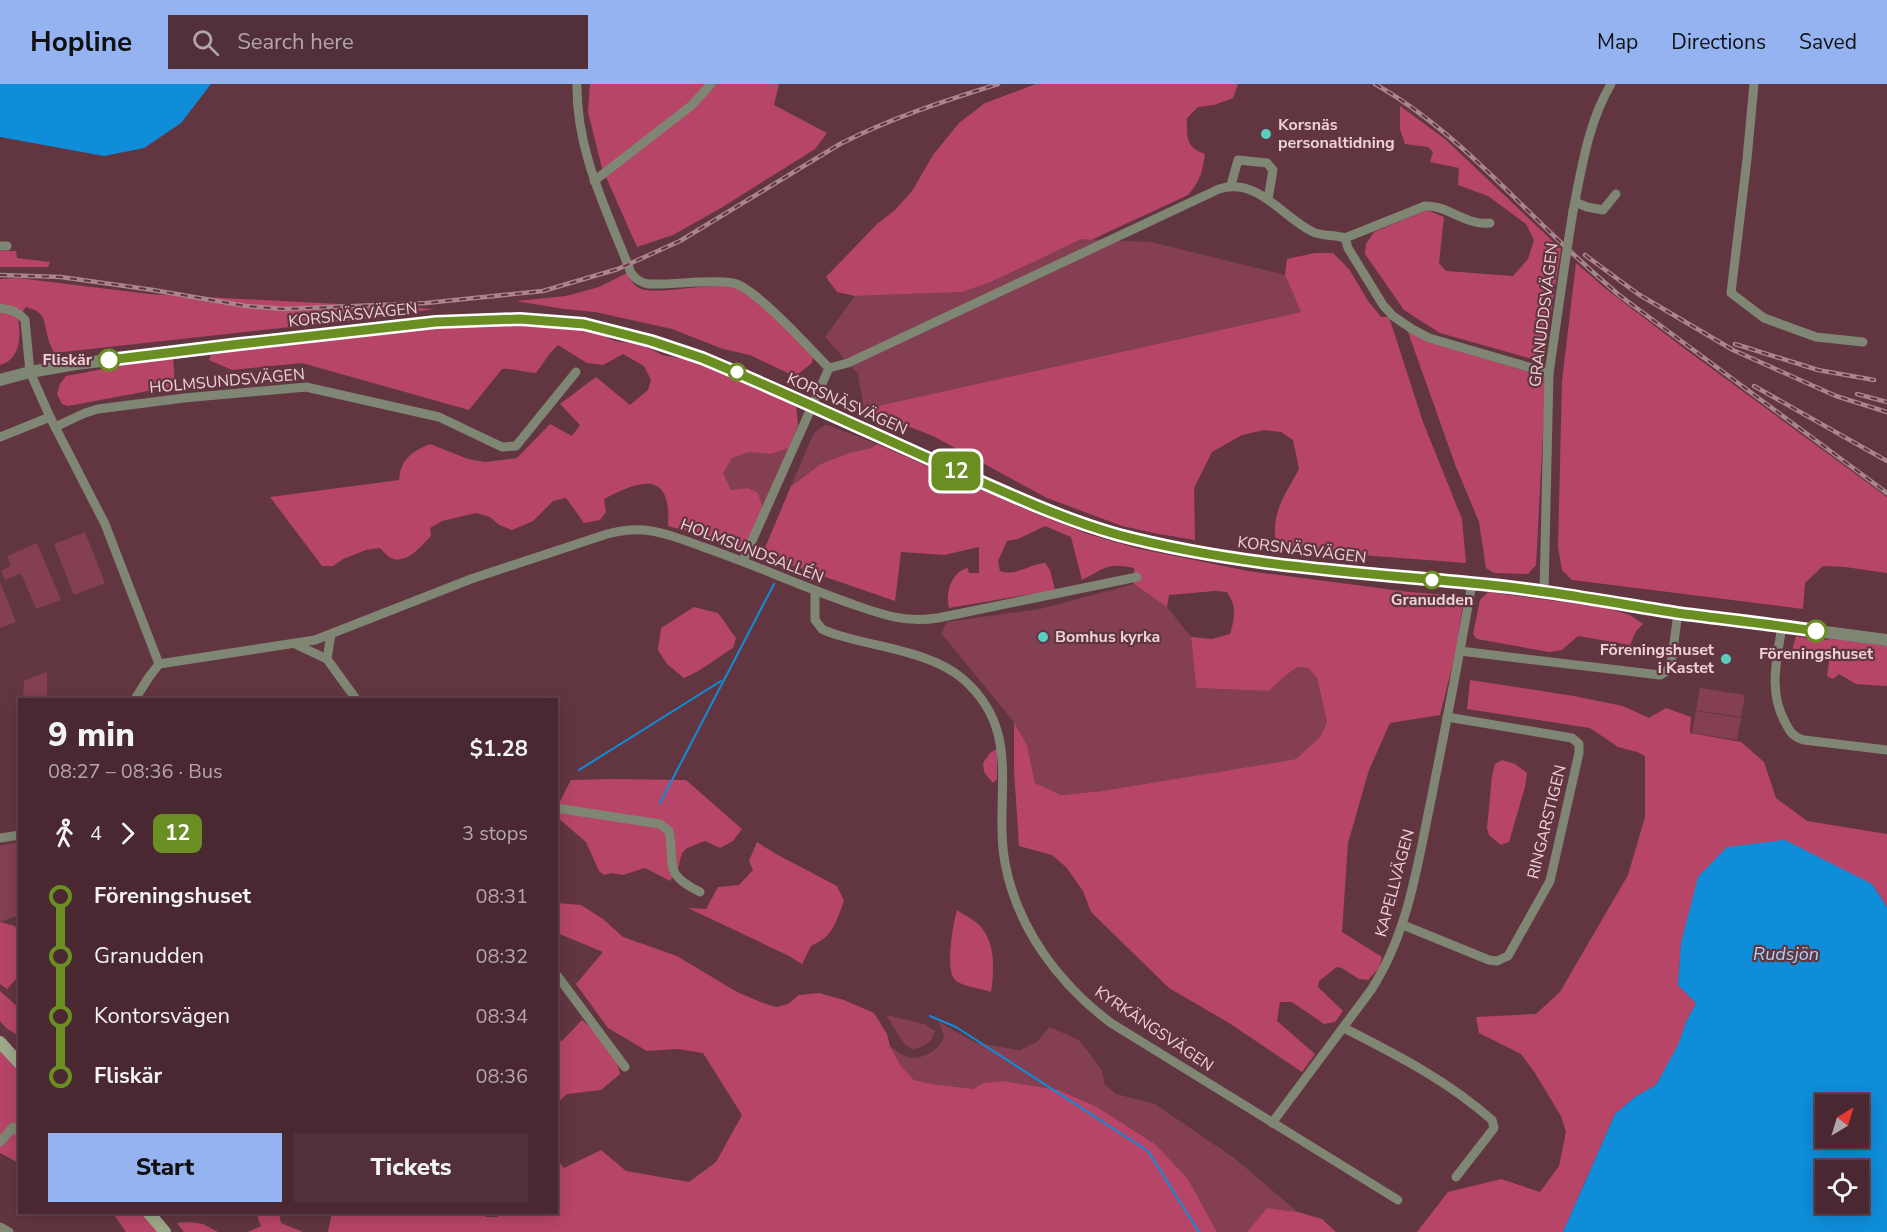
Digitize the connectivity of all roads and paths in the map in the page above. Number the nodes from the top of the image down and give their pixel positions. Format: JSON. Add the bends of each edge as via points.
{"nodes":[{"id":1,"x":576,"y":84,"type":"edge"},
{"id":2,"x":711,"y":84,"type":"edge"},
{"id":3,"x":1611,"y":84,"type":"edge"},
{"id":4,"x":1754,"y":84,"type":"edge"},
{"id":5,"x":594,"y":181,"type":"junction"},
{"id":6,"x":1231,"y":185,"type":"junction"},
{"id":7,"x":1616,"y":194,"type":"dead end"},
{"id":8,"x":1268,"y":199,"type":"junction"},
{"id":9,"x":1574,"y":207,"type":"junction"},
{"id":10,"x":1490,"y":223,"type":"dead end"},
{"id":11,"x":1345,"y":238,"type":"junction"},
{"id":12,"x":0,"y":308,"type":"edge"},
{"id":13,"x":1863,"y":342,"type":"dead end"},
{"id":14,"x":830,"y":368,"type":"junction"},
{"id":15,"x":30,"y":372,"type":"junction"},
{"id":16,"x":576,"y":372,"type":"dead end"},
{"id":17,"x":1549,"y":373,"type":"junction"},
{"id":18,"x":0,"y":380,"type":"edge"},
{"id":19,"x":811,"y":407,"type":"junction"},
{"id":20,"x":50,"y":417,"type":"junction"},
{"id":21,"x":55,"y":427,"type":"junction"},
{"id":22,"x":0,"y":437,"type":"edge"},
{"id":23,"x":743,"y":561,"type":"junction"},
{"id":24,"x":1137,"y":577,"type":"dead end"},
{"id":25,"x":1472,"y":583,"type":"junction"},
{"id":26,"x":815,"y":591,"type":"junction"},
{"id":27,"x":1544,"y":592,"type":"junction"},
{"id":28,"x":1678,"y":613,"type":"junction"},
{"id":29,"x":1782,"y":626,"type":"junction"},
{"id":30,"x":332,"y":634,"type":"junction"},
{"id":31,"x":1887,"y":640,"type":"edge"},
{"id":32,"x":295,"y":644,"type":"junction"},
{"id":33,"x":1460,"y":651,"type":"junction"},
{"id":34,"x":327,"y":659,"type":"junction"},
{"id":35,"x":159,"y":664,"type":"junction"},
{"id":36,"x":136,"y":698,"type":"edge"},
{"id":37,"x":355,"y":698,"type":"edge"},
{"id":38,"x":1447,"y":717,"type":"junction"},
{"id":39,"x":1887,"y":750,"type":"edge"},
{"id":40,"x":558,"y":808,"type":"edge"},
{"id":41,"x":18,"y":835,"type":"edge"},
{"id":42,"x":0,"y":838,"type":"edge"},
{"id":43,"x":700,"y":892,"type":"dead end"},
{"id":44,"x":1403,"y":925,"type":"junction"},
{"id":45,"x":558,"y":977,"type":"edge"},
{"id":46,"x":1344,"y":1028,"type":"junction"},
{"id":47,"x":0,"y":1042,"type":"edge"},
{"id":48,"x":18,"y":1062,"type":"edge"},
{"id":49,"x":625,"y":1067,"type":"dead end"},
{"id":50,"x":1272,"y":1123,"type":"junction"},
{"id":51,"x":18,"y":1131,"type":"edge"},
{"id":52,"x":0,"y":1142,"type":"edge"},
{"id":53,"x":1456,"y":1177,"type":"dead end"},
{"id":54,"x":1398,"y":1200,"type":"dead end"},
{"id":55,"x":150,"y":1214,"type":"edge"},
{"id":56,"x":0,"y":1227,"type":"edge"},
{"id":57,"x":9,"y":1232,"type":"edge"},
{"id":58,"x":165,"y":1232,"type":"edge"}],
"edges":[{"from":1,"to":5,"type":"street","via":[[580,132]]},
{"from":2,"to":5,"type":"street","via":[[692,105]]},
{"from":3,"to":9,"type":"street","name":"GRANUDDSVÄGEN","via":[[1591,126]]},
{"from":4,"to":13,"type":"street","via":[[1731,293],[1764,318],[1816,337]]},
{"from":5,"to":14,"type":"street","via":[[634,278],[650,284],[726,282],[742,286]]},
{"from":6,"to":8,"type":"street"},
{"from":6,"to":8,"type":"street","via":[[1238,160],[1267,163],[1274,170]]},
{"from":6,"to":14,"type":"street"},
{"from":7,"to":9,"type":"street","via":[[1603,210]]},
{"from":8,"to":11,"type":"street","via":[[1314,232]]},
{"from":9,"to":17,"type":"street","name":"GRANUDDSVÄGEN","bridge":true},
{"from":10,"to":11,"type":"street","via":[[1479,225],[1425,206]]},
{"from":11,"to":17,"type":"street","via":[[1383,305],[1402,322],[1429,338]]},
{"from":12,"to":15,"type":"street","via":[[14,310],[25,320]]},
{"from":14,"to":19,"type":"street"},
{"from":15,"to":18,"type":"street","name":"KORSNÄSVÄGEN"},
{"from":15,"to":19,"type":"street","name":"KORSNÄSVÄGEN","via":[[436,322],[520,319],[584,324],[651,341],[736,372]]},
{"from":15,"to":20,"type":"street"},
{"from":16,"to":21,"type":"street","name":"HOLMSUNDSVÄGEN","via":[[516,446],[502,447],[439,417],[306,387],[98,409]]},
{"from":17,"to":27,"type":"street","name":"GRANUDDSVÄGEN"},
{"from":19,"to":23,"type":"street"},
{"from":19,"to":25,"type":"street","name":"KORSNÄSVÄGEN","via":[[1035,506],[1118,534],[1234,559]]},
{"from":20,"to":21,"type":"street"},
{"from":20,"to":22,"type":"street"},
{"from":21,"to":35,"type":"street","via":[[105,524]]},
{"from":23,"to":26,"type":"street","name":"HOLMSUNDSALLÉN"},
{"from":23,"to":30,"type":"street","name":"HOLMSUNDSALLÉN","via":[[651,531],[615,532],[471,579]]},
{"from":24,"to":26,"type":"street","name":"HOLMSUNDSALLÉN","via":[[916,620],[888,616]]},
{"from":25,"to":27,"type":"street","name":"KORSNÄSVÄGEN"},
{"from":25,"to":33,"type":"street","name":"KAPELLVÄGEN"},
{"from":26,"to":50,"type":"street","name":"KYRKÄNGSVÄGEN","via":[[815,620],[822,629],[939,663],[961,677],[987,706],[1001,743],[1003,835],[1011,886],[1036,942],[1067,984],[1111,1023]]},
{"from":27,"to":28,"type":"street","name":"KORSNÄSVÄGEN"},
{"from":28,"to":29,"type":"street","name":"KORSNÄSVÄGEN"},
{"from":28,"to":33,"type":"street","via":[[1671,664],[1660,675]]},
{"from":29,"to":31,"type":"street","name":"KORSNÄSVÄGEN"},
{"from":29,"to":39,"type":"street","via":[[1774,693],[1791,733],[1804,740]]},
{"from":30,"to":32,"type":"street","name":"HOLMSUNDSALLÉN"},
{"from":30,"to":34,"type":"street"},
{"from":32,"to":34,"type":"street"},
{"from":32,"to":35,"type":"street","name":"HOLMSUNDSALLÉN"},
{"from":33,"to":38,"type":"street","name":"KAPELLVÄGEN"},
{"from":34,"to":37,"type":"street"},
{"from":35,"to":36,"type":"street"},
{"from":38,"to":44,"type":"street","name":"KAPELLVÄGEN"},
{"from":38,"to":44,"type":"street","name":"RINGARSTIGEN","via":[[1572,738],[1580,746],[1577,765],[1550,881],[1508,956],[1497,962],[1489,960]]},
{"from":40,"to":43,"type":"street","via":[[660,824],[669,831],[674,872],[680,881]]},
{"from":41,"to":42,"type":"street"},
{"from":44,"to":46,"type":"street","name":"KAPELLVÄGEN","via":[[1381,975]]},
{"from":45,"to":49,"type":"street"},
{"from":46,"to":50,"type":"street","name":"KAPELLVÄGEN"},
{"from":46,"to":53,"type":"street","via":[[1407,1060],[1492,1120],[1494,1128]]},
{"from":47,"to":48,"type":"main road"},
{"from":50,"to":54,"type":"street","name":"KYRKÄNGSVÄGEN"},
{"from":51,"to":52,"type":"street","via":[[13,1127]]},
{"from":55,"to":58,"type":"main road"},
{"from":56,"to":57,"type":"street"}]}
